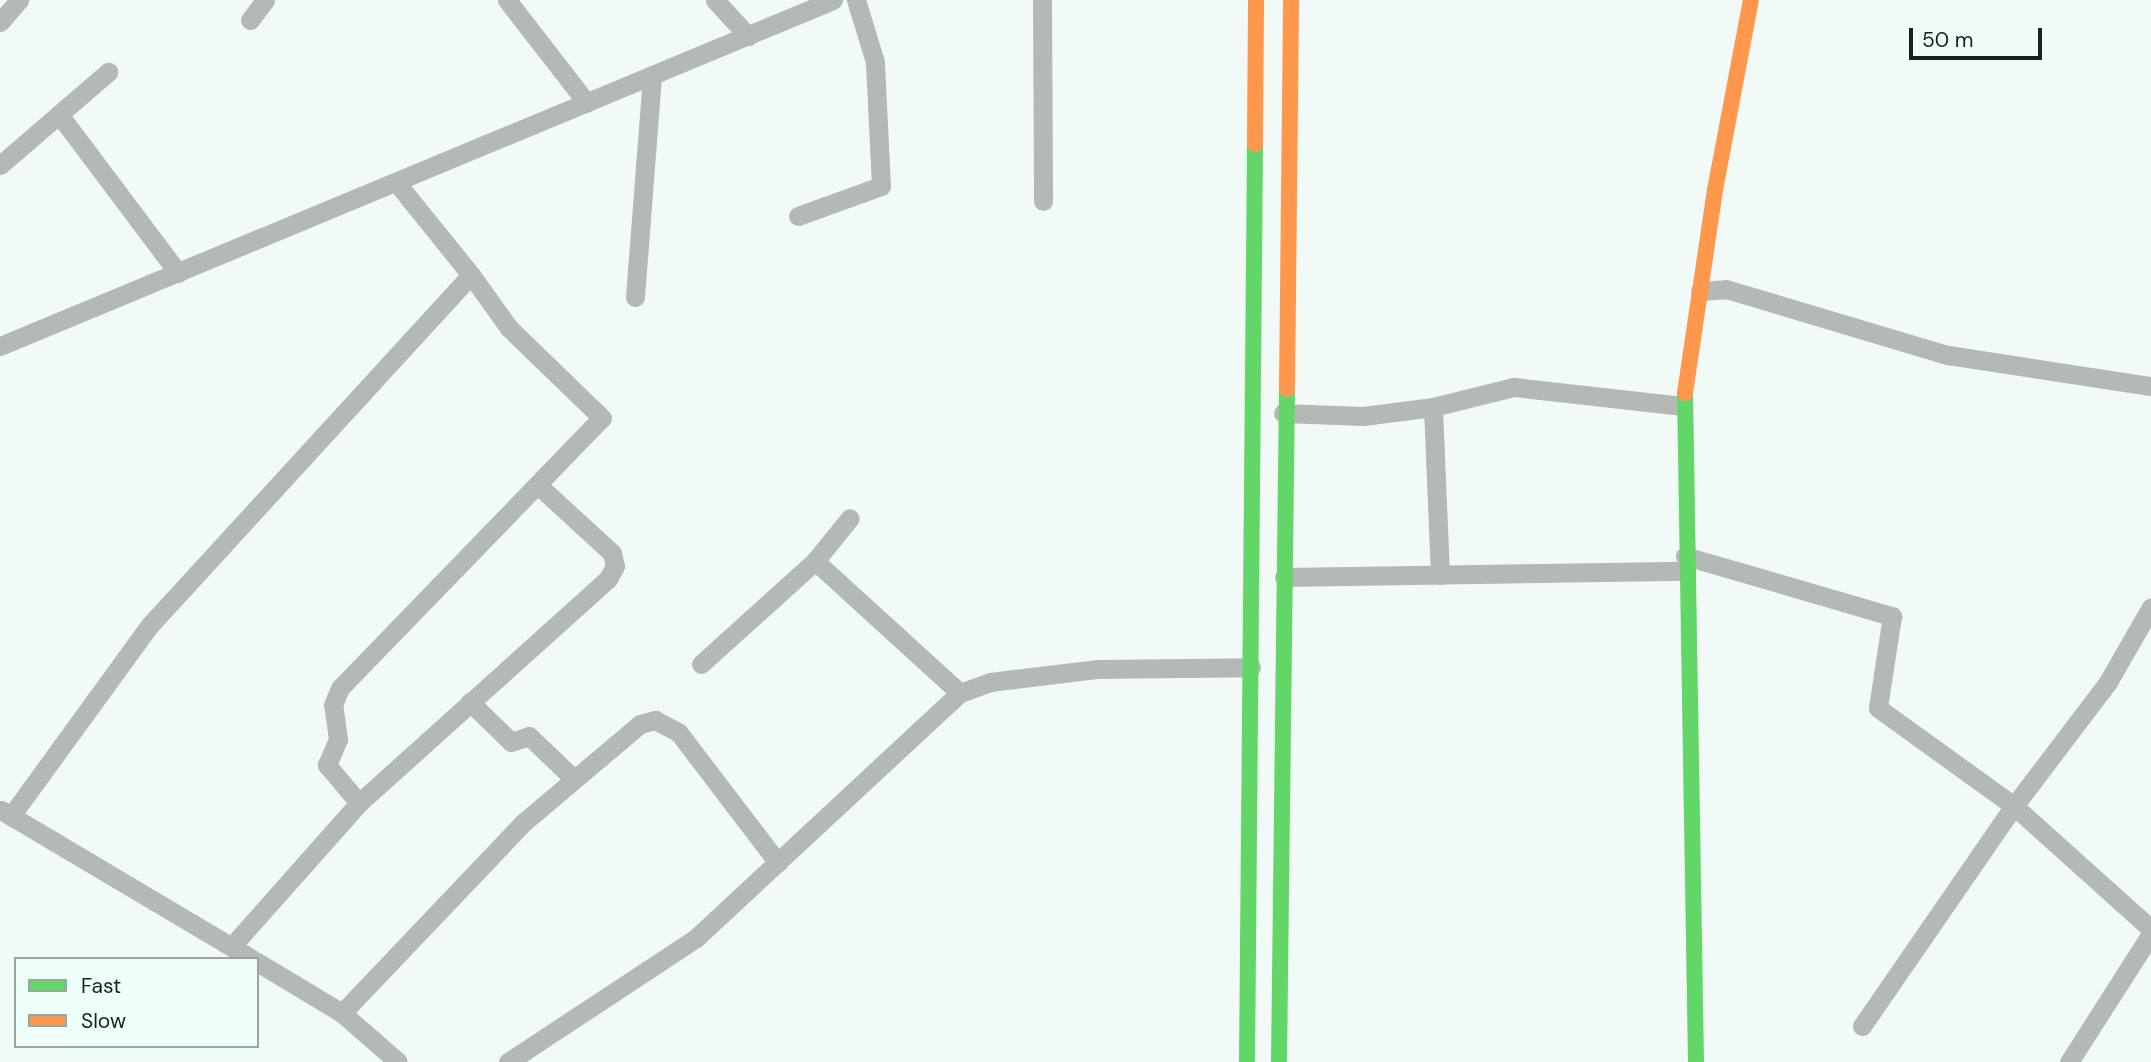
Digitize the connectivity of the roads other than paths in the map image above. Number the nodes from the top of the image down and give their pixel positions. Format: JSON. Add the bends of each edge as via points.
{"nodes":[{"id":1,"x":19,"y":0,"type":"edge"},
{"id":2,"x":265,"y":0,"type":"edge"},
{"id":3,"x":507,"y":0,"type":"edge"},
{"id":4,"x":715,"y":0,"type":"edge"},
{"id":5,"x":833,"y":0,"type":"edge"},
{"id":6,"x":856,"y":0,"type":"edge"},
{"id":7,"x":1042,"y":0,"type":"edge"},
{"id":8,"x":1751,"y":0,"type":"edge"},
{"id":9,"x":1290,"y":6,"type":"edge"},
{"id":10,"x":1256,"y":7,"type":"edge"},
{"id":11,"x":250,"y":20,"type":"dead end"},
{"id":12,"x":0,"y":22,"type":"edge"},
{"id":13,"x":748,"y":36,"type":"junction"},
{"id":14,"x":108,"y":72,"type":"dead end"},
{"id":15,"x":652,"y":75,"type":"junction"},
{"id":16,"x":587,"y":103,"type":"junction"},
{"id":17,"x":61,"y":117,"type":"junction"},
{"id":18,"x":0,"y":165,"type":"edge"},
{"id":19,"x":396,"y":182,"type":"junction"},
{"id":20,"x":1043,"y":201,"type":"dead end"},
{"id":21,"x":798,"y":216,"type":"dead end"},
{"id":22,"x":1707,"y":241,"type":"junction"},
{"id":23,"x":178,"y":272,"type":"junction"},
{"id":24,"x":471,"y":275,"type":"junction"},
{"id":25,"x":1726,"y":289,"type":"junction"},
{"id":26,"x":1700,"y":291,"type":"junction"},
{"id":27,"x":635,"y":296,"type":"dead end"},
{"id":28,"x":0,"y":346,"type":"edge"},
{"id":29,"x":2151,"y":386,"type":"edge"},
{"id":30,"x":1682,"y":406,"type":"junction"},
{"id":31,"x":1433,"y":407,"type":"junction"},
{"id":32,"x":1283,"y":413,"type":"junction"},
{"id":33,"x":539,"y":486,"type":"junction"},
{"id":34,"x":850,"y":518,"type":"dead end"},
{"id":35,"x":815,"y":561,"type":"junction"},
{"id":36,"x":1685,"y":564,"type":"junction"},
{"id":37,"x":1440,"y":575,"type":"junction"},
{"id":38,"x":1284,"y":577,"type":"junction"},
{"id":39,"x":2151,"y":607,"type":"edge"},
{"id":40,"x":701,"y":664,"type":"dead end"},
{"id":41,"x":1251,"y":667,"type":"junction"},
{"id":42,"x":960,"y":694,"type":"junction"},
{"id":43,"x":470,"y":702,"type":"junction"},
{"id":44,"x":1251,"y":716,"type":"junction"},
{"id":45,"x":1282,"y":718,"type":"junction"},
{"id":46,"x":573,"y":778,"type":"junction"},
{"id":47,"x":359,"y":803,"type":"junction"},
{"id":48,"x":2014,"y":806,"type":"junction"},
{"id":49,"x":6,"y":813,"type":"edge"},
{"id":50,"x":778,"y":863,"type":"junction"},
{"id":51,"x":2151,"y":931,"type":"edge"},
{"id":52,"x":232,"y":946,"type":"junction"},
{"id":53,"x":249,"y":957,"type":"edge"},
{"id":54,"x":259,"y":963,"type":"edge"},
{"id":55,"x":342,"y":1013,"type":"junction"},
{"id":56,"x":1280,"y":1023,"type":"junction"},
{"id":57,"x":1248,"y":1024,"type":"junction"},
{"id":58,"x":1862,"y":1026,"type":"dead end"},
{"id":59,"x":390,"y":1059,"type":"edge"},
{"id":60,"x":508,"y":1062,"type":"edge"},
{"id":61,"x":1247,"y":1062,"type":"edge"},
{"id":62,"x":1279,"y":1062,"type":"edge"},
{"id":63,"x":1696,"y":1062,"type":"edge"},
{"id":64,"x":2070,"y":1062,"type":"edge"}],
"edges":[{"from":1,"to":12,"type":"street"},
{"from":2,"to":11,"type":"street"},
{"from":3,"to":16,"type":"street"},
{"from":4,"to":13,"type":"street"},
{"from":5,"to":13,"type":"street"},
{"from":6,"to":21,"type":"street","via":[[875,62],[881,186]]},
{"from":7,"to":20,"type":"street"},
{"from":8,"to":22,"type":"main road"},
{"from":9,"to":10,"type":"main road"},
{"from":9,"to":32,"type":"main road"},
{"from":10,"to":41,"type":"main road"},
{"from":13,"to":15,"type":"street"},
{"from":14,"to":17,"type":"street"},
{"from":15,"to":16,"type":"street"},
{"from":15,"to":27,"type":"street"},
{"from":16,"to":19,"type":"street"},
{"from":17,"to":18,"type":"street"},
{"from":17,"to":23,"type":"street"},
{"from":19,"to":23,"type":"street"},
{"from":19,"to":24,"type":"street"},
{"from":22,"to":25,"type":"street"},
{"from":22,"to":26,"type":"main road"},
{"from":23,"to":28,"type":"street"},
{"from":24,"to":33,"type":"street","via":[[509,328],[602,418]]},
{"from":24,"to":49,"type":"street","via":[[150,625]]},
{"from":25,"to":26,"type":"street"},
{"from":25,"to":29,"type":"street","via":[[1948,355]]},
{"from":26,"to":30,"type":"main road"},
{"from":30,"to":31,"type":"street","via":[[1514,387]]},
{"from":30,"to":36,"type":"main road"},
{"from":31,"to":32,"type":"street","via":[[1363,416]]},
{"from":31,"to":37,"type":"street"},
{"from":32,"to":38,"type":"main road"},
{"from":33,"to":43,"type":"street","via":[[612,553],[615,566],[608,579]]},
{"from":33,"to":47,"type":"street","via":[[340,688],[333,705],[338,739],[327,765]]},
{"from":34,"to":35,"type":"street"},
{"from":35,"to":40,"type":"street"},
{"from":35,"to":42,"type":"street"},
{"from":36,"to":37,"type":"street"},
{"from":36,"to":48,"type":"street","via":[[1892,616],[1878,708]]},
{"from":36,"to":63,"type":"main road","via":[[1692,680]]},
{"from":37,"to":38,"type":"street"},
{"from":38,"to":45,"type":"main road"},
{"from":39,"to":48,"type":"street","via":[[2108,682]]},
{"from":41,"to":42,"type":"street","via":[[1098,669],[990,682]]},
{"from":41,"to":44,"type":"main road"},
{"from":42,"to":50,"type":"street"},
{"from":43,"to":46,"type":"street","via":[[511,742],[529,736]]},
{"from":43,"to":47,"type":"street"},
{"from":44,"to":45,"type":"main road"},
{"from":44,"to":57,"type":"main road"},
{"from":45,"to":56,"type":"main road"},
{"from":46,"to":50,"type":"street","via":[[624,734],[655,720],[679,733]]},
{"from":46,"to":55,"type":"street","via":[[505,841]]},
{"from":47,"to":52,"type":"street"},
{"from":48,"to":51,"type":"street"},
{"from":48,"to":58,"type":"street"},
{"from":49,"to":52,"type":"street"},
{"from":50,"to":60,"type":"street","via":[[696,938]]},
{"from":51,"to":64,"type":"street"},
{"from":52,"to":53,"type":"street"},
{"from":54,"to":55,"type":"street"},
{"from":55,"to":59,"type":"street"},
{"from":56,"to":57,"type":"main road"},
{"from":56,"to":62,"type":"main road"},
{"from":57,"to":61,"type":"main road"}]}
